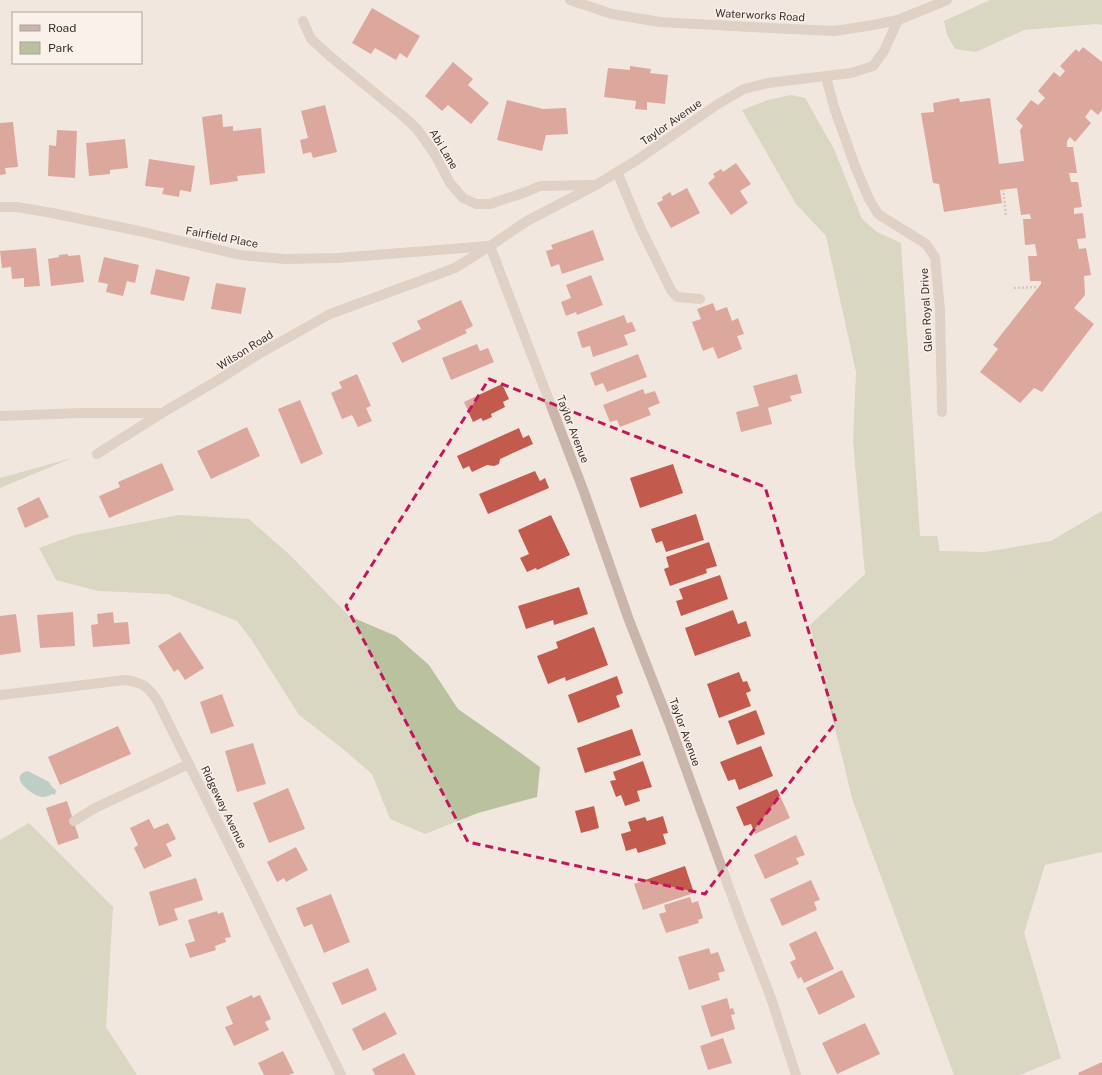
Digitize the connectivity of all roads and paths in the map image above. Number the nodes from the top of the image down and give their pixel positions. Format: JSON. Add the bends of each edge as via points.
{"nodes":[{"id":1,"x":570,"y":0,"type":"edge"},
{"id":2,"x":947,"y":0,"type":"edge"},
{"id":3,"x":898,"y":20,"type":"junction"},
{"id":4,"x":303,"y":21,"type":"dead end"},
{"id":5,"x":826,"y":77,"type":"junction"},
{"id":6,"x":617,"y":172,"type":"junction"},
{"id":7,"x":596,"y":184,"type":"junction"},
{"id":8,"x":1003,"y":189,"type":"dead end"},
{"id":9,"x":0,"y":207,"type":"edge"},
{"id":10,"x":1006,"y":216,"type":"dead end"},
{"id":11,"x":490,"y":246,"type":"junction"},
{"id":12,"x":1038,"y":287,"type":"dead end"},
{"id":13,"x":1014,"y":288,"type":"dead end"},
{"id":14,"x":700,"y":299,"type":"dead end"},
{"id":15,"x":942,"y":412,"type":"dead end"},
{"id":16,"x":162,"y":413,"type":"junction"},
{"id":17,"x":0,"y":416,"type":"edge"},
{"id":18,"x":97,"y":454,"type":"dead end"},
{"id":19,"x":0,"y":695,"type":"edge"},
{"id":20,"x":189,"y":764,"type":"junction"},
{"id":21,"x":74,"y":821,"type":"dead end"},
{"id":22,"x":341,"y":1075,"type":"edge"},
{"id":23,"x":796,"y":1075,"type":"edge"}],
"edges":[{"from":1,"to":3,"type":"street","name":"Waterworks Road","via":[[612,14],[660,22],[835,31]]},
{"from":2,"to":3,"type":"street","name":"Waterworks Road"},
{"from":3,"to":5,"type":"street","name":"Taylor Avenue","via":[[884,51],[873,66]]},
{"from":4,"to":7,"type":"street","name":"Abi Lane","via":[[311,39],[418,129],[450,183],[463,198],[476,204],[490,204],[540,186]]},
{"from":5,"to":6,"type":"street","name":"Taylor Avenue","via":[[768,83],[744,89]]},
{"from":5,"to":15,"type":"street","name":"Glen Royal Drive","via":[[855,166],[878,214],[926,244],[935,257],[940,310]]},
{"from":6,"to":7,"type":"street","name":"Taylor Avenue"},
{"from":6,"to":14,"type":"street","via":[[671,290],[677,297]]},
{"from":7,"to":11,"type":"street","name":"Taylor Avenue","via":[[527,221]]},
{"from":8,"to":10,"type":"path"},
{"from":9,"to":11,"type":"street","name":"Fairfield Place","via":[[52,213],[240,255],[284,259],[338,258]]},
{"from":11,"to":16,"type":"street","name":"Wilson Road","via":[[455,268],[330,314]]},
{"from":11,"to":23,"type":"street","name":"Taylor Avenue","via":[[771,998]]},
{"from":12,"to":13,"type":"path"},
{"from":16,"to":17,"type":"street","name":"Wilson Road"},
{"from":16,"to":18,"type":"street"},
{"from":19,"to":20,"type":"street","name":"Ridgeway Avenue","via":[[117,680],[134,681],[150,690],[157,700]]},
{"from":20,"to":21,"type":"street","via":[[95,808]]},
{"from":20,"to":22,"type":"street","name":"Ridgeway Avenue"}]}
